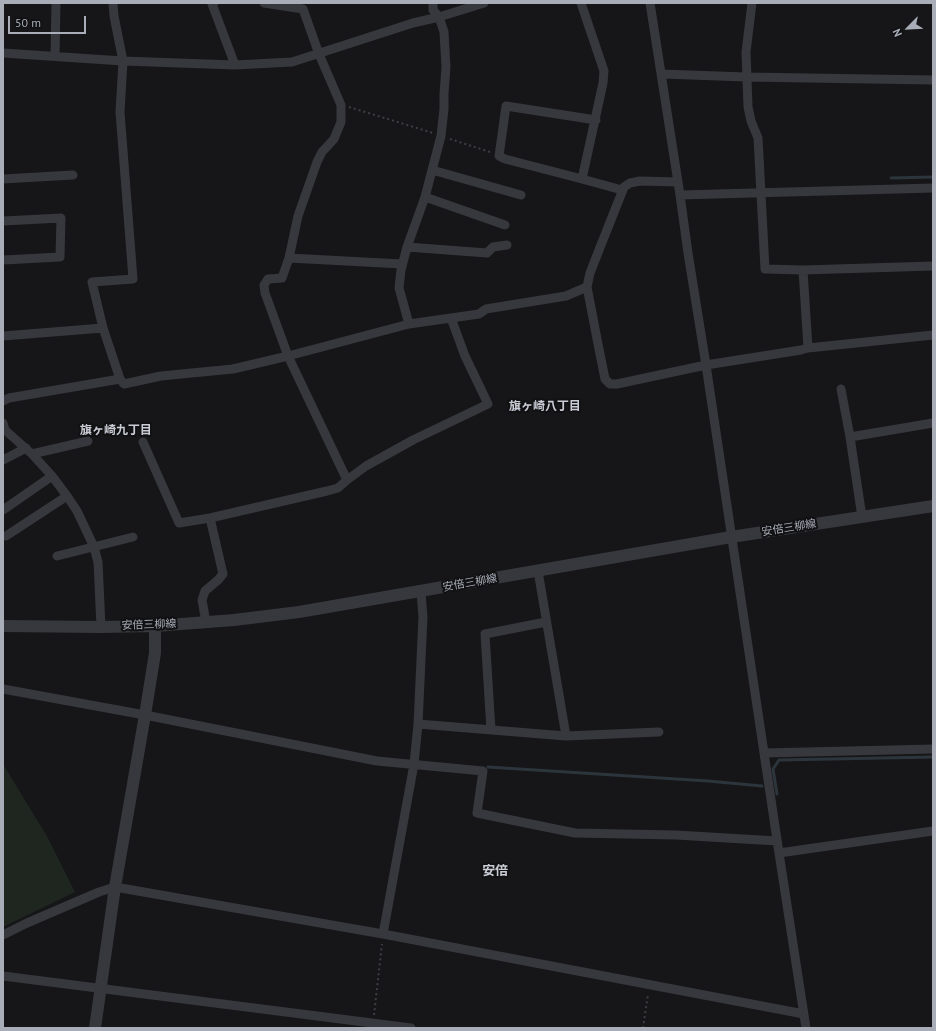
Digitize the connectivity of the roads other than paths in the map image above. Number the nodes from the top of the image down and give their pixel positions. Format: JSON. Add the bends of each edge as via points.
{"nodes":[{"id":1,"x":56,"y":3,"type":"edge"},
{"id":2,"x":113,"y":3,"type":"edge"},
{"id":3,"x":214,"y":3,"type":"edge"},
{"id":4,"x":264,"y":3,"type":"edge"},
{"id":5,"x":433,"y":3,"type":"edge"},
{"id":6,"x":484,"y":3,"type":"edge"},
{"id":7,"x":581,"y":3,"type":"edge"},
{"id":8,"x":650,"y":3,"type":"edge"},
{"id":9,"x":752,"y":3,"type":"edge"},
{"id":10,"x":439,"y":17,"type":"junction"},
{"id":11,"x":3,"y":53,"type":"edge"},
{"id":12,"x":319,"y":54,"type":"junction"},
{"id":13,"x":55,"y":56,"type":"junction"},
{"id":14,"x":124,"y":61,"type":"junction"},
{"id":15,"x":235,"y":64,"type":"junction"},
{"id":16,"x":662,"y":74,"type":"junction"},
{"id":17,"x":746,"y":77,"type":"junction"},
{"id":18,"x":933,"y":80,"type":"edge"},
{"id":19,"x":596,"y":120,"type":"junction"},
{"id":20,"x":432,"y":170,"type":"junction"},
{"id":21,"x":73,"y":175,"type":"dead end"},
{"id":22,"x":3,"y":179,"type":"edge"},
{"id":23,"x":582,"y":179,"type":"junction"},
{"id":24,"x":678,"y":182,"type":"junction"},
{"id":25,"x":933,"y":188,"type":"edge"},
{"id":26,"x":622,"y":190,"type":"junction"},
{"id":27,"x":761,"y":192,"type":"junction"},
{"id":28,"x":522,"y":194,"type":"dead end"},
{"id":29,"x":680,"y":195,"type":"junction"},
{"id":30,"x":425,"y":197,"type":"junction"},
{"id":31,"x":3,"y":221,"type":"edge"},
{"id":32,"x":506,"y":225,"type":"dead end"},
{"id":33,"x":507,"y":245,"type":"dead end"},
{"id":34,"x":407,"y":247,"type":"junction"},
{"id":35,"x":289,"y":258,"type":"junction"},
{"id":36,"x":3,"y":260,"type":"edge"},
{"id":37,"x":402,"y":264,"type":"junction"},
{"id":38,"x":933,"y":266,"type":"edge"},
{"id":39,"x":803,"y":270,"type":"junction"},
{"id":40,"x":587,"y":287,"type":"junction"},
{"id":41,"x":451,"y":318,"type":"junction"},
{"id":42,"x":409,"y":324,"type":"junction"},
{"id":43,"x":103,"y":328,"type":"junction"},
{"id":44,"x":933,"y":335,"type":"edge"},
{"id":45,"x":3,"y":336,"type":"edge"},
{"id":46,"x":808,"y":348,"type":"junction"},
{"id":47,"x":288,"y":356,"type":"junction"},
{"id":48,"x":706,"y":365,"type":"junction"},
{"id":49,"x":120,"y":378,"type":"junction"},
{"id":50,"x":841,"y":389,"type":"dead end"},
{"id":51,"x":3,"y":400,"type":"edge"},
{"id":52,"x":3,"y":423,"type":"edge"},
{"id":53,"x":933,"y":423,"type":"edge"},
{"id":54,"x":850,"y":437,"type":"junction"},
{"id":55,"x":88,"y":441,"type":"dead end"},
{"id":56,"x":143,"y":442,"type":"dead end"},
{"id":57,"x":29,"y":451,"type":"junction"},
{"id":58,"x":3,"y":460,"type":"edge"},
{"id":59,"x":52,"y":476,"type":"junction"},
{"id":60,"x":347,"y":480,"type":"junction"},
{"id":61,"x":67,"y":496,"type":"junction"},
{"id":62,"x":933,"y":506,"type":"edge"},
{"id":63,"x":3,"y":510,"type":"edge"},
{"id":64,"x":862,"y":517,"type":"junction"},
{"id":65,"x":210,"y":518,"type":"junction"},
{"id":66,"x":6,"y":536,"type":"dead end"},
{"id":67,"x":133,"y":537,"type":"dead end"},
{"id":68,"x":731,"y":537,"type":"junction"},
{"id":69,"x":94,"y":547,"type":"junction"},
{"id":70,"x":57,"y":556,"type":"dead end"},
{"id":71,"x":538,"y":570,"type":"junction"},
{"id":72,"x":422,"y":592,"type":"junction"},
{"id":73,"x":206,"y":622,"type":"junction"},
{"id":74,"x":546,"y":622,"type":"junction"},
{"id":75,"x":3,"y":626,"type":"edge"},
{"id":76,"x":155,"y":626,"type":"junction"},
{"id":77,"x":101,"y":627,"type":"junction"},
{"id":78,"x":3,"y":689,"type":"edge"},
{"id":79,"x":145,"y":715,"type":"junction"},
{"id":80,"x":418,"y":724,"type":"junction"},
{"id":81,"x":491,"y":730,"type":"junction"},
{"id":82,"x":659,"y":732,"type":"dead end"},
{"id":83,"x":566,"y":736,"type":"junction"},
{"id":84,"x":933,"y":749,"type":"edge"},
{"id":85,"x":764,"y":753,"type":"junction"},
{"id":86,"x":414,"y":764,"type":"junction"},
{"id":87,"x":933,"y":831,"type":"edge"},
{"id":88,"x":777,"y":841,"type":"junction"},
{"id":89,"x":778,"y":853,"type":"junction"},
{"id":90,"x":115,"y":887,"type":"junction"},
{"id":91,"x":383,"y":934,"type":"junction"},
{"id":92,"x":3,"y":935,"type":"edge"},
{"id":93,"x":3,"y":976,"type":"edge"},
{"id":94,"x":101,"y":988,"type":"junction"},
{"id":95,"x":804,"y":1014,"type":"junction"},
{"id":96,"x":95,"y":1028,"type":"edge"},
{"id":97,"x":411,"y":1028,"type":"edge"},
{"id":98,"x":806,"y":1028,"type":"edge"}],
"edges":[{"from":1,"to":13,"type":"street"},
{"from":2,"to":14,"type":"street"},
{"from":3,"to":15,"type":"street","via":[[212,4]]},
{"from":4,"to":12,"type":"street","via":[[303,9]]},
{"from":5,"to":10,"type":"street","via":[[433,10]]},
{"from":6,"to":10,"type":"street"},
{"from":7,"to":19,"type":"street","via":[[604,71]]},
{"from":8,"to":16,"type":"street"},
{"from":9,"to":17,"type":"street","via":[[746,52]]},
{"from":10,"to":12,"type":"street"},
{"from":10,"to":20,"type":"street","via":[[444,32],[446,67],[441,136]]},
{"from":11,"to":13,"type":"street"},
{"from":12,"to":15,"type":"street","via":[[292,62]]},
{"from":12,"to":35,"type":"street","via":[[340,105],[341,122],[334,139],[316,162],[298,216]]},
{"from":13,"to":14,"type":"street"},
{"from":14,"to":15,"type":"street"},
{"from":14,"to":43,"type":"street","via":[[120,112],[133,279],[92,282]]},
{"from":16,"to":17,"type":"street"},
{"from":16,"to":24,"type":"street"},
{"from":17,"to":18,"type":"street"},
{"from":17,"to":27,"type":"street","via":[[748,107],[758,138]]},
{"from":19,"to":23,"type":"street"},
{"from":19,"to":23,"type":"street","via":[[506,106],[499,156]]},
{"from":20,"to":28,"type":"street"},
{"from":20,"to":30,"type":"street"},
{"from":21,"to":22,"type":"street"},
{"from":23,"to":26,"type":"street"},
{"from":24,"to":26,"type":"street","via":[[640,181],[630,183]]},
{"from":24,"to":29,"type":"street"},
{"from":25,"to":27,"type":"street"},
{"from":26,"to":40,"type":"street"},
{"from":27,"to":29,"type":"street"},
{"from":27,"to":39,"type":"street","via":[[765,269]]},
{"from":29,"to":48,"type":"street"},
{"from":30,"to":32,"type":"street"},
{"from":30,"to":34,"type":"street"},
{"from":31,"to":36,"type":"street","via":[[61,218],[60,257]]},
{"from":33,"to":34,"type":"street","via":[[493,247],[487,253]]},
{"from":34,"to":37,"type":"street"},
{"from":35,"to":37,"type":"street"},
{"from":35,"to":47,"type":"street","via":[[282,278],[268,279],[264,285]]},
{"from":37,"to":42,"type":"street","via":[[399,288]]},
{"from":38,"to":39,"type":"street"},
{"from":39,"to":46,"type":"street"},
{"from":40,"to":41,"type":"street","via":[[566,296],[486,309],[479,314]]},
{"from":40,"to":48,"type":"street","via":[[606,379],[610,384]]},
{"from":41,"to":42,"type":"street"},
{"from":41,"to":60,"type":"street","via":[[465,356],[488,404],[413,440],[366,466]]},
{"from":42,"to":47,"type":"street"},
{"from":43,"to":45,"type":"street"},
{"from":43,"to":49,"type":"street"},
{"from":44,"to":46,"type":"street"},
{"from":46,"to":48,"type":"street"},
{"from":47,"to":49,"type":"street","via":[[233,369],[161,376],[124,384]]},
{"from":47,"to":60,"type":"street"},
{"from":48,"to":68,"type":"street"},
{"from":49,"to":51,"type":"street"},
{"from":50,"to":54,"type":"street"},
{"from":52,"to":57,"type":"street","via":[[5,430]]},
{"from":53,"to":54,"type":"street"},
{"from":54,"to":64,"type":"street"},
{"from":55,"to":57,"type":"street"},
{"from":56,"to":65,"type":"street","via":[[180,523]]},
{"from":57,"to":58,"type":"street"},
{"from":57,"to":59,"type":"street"},
{"from":59,"to":61,"type":"street"},
{"from":59,"to":63,"type":"street"},
{"from":60,"to":65,"type":"street","via":[[338,488]]},
{"from":61,"to":66,"type":"street"},
{"from":61,"to":69,"type":"street"},
{"from":62,"to":64,"type":"street","name":"安倍三柳線"},
{"from":64,"to":68,"type":"street","name":"安倍三柳線"},
{"from":65,"to":73,"type":"street","via":[[223,574],[205,591],[202,600]]},
{"from":67,"to":69,"type":"street"},
{"from":68,"to":71,"type":"street","name":"安倍三柳線"},
{"from":68,"to":85,"type":"street"},
{"from":69,"to":70,"type":"street"},
{"from":69,"to":77,"type":"street","via":[[98,562]]},
{"from":71,"to":72,"type":"street","name":"安倍三柳線"},
{"from":71,"to":74,"type":"street"},
{"from":72,"to":73,"type":"street","name":"安倍三柳線","via":[[299,612]]},
{"from":72,"to":80,"type":"street"},
{"from":73,"to":76,"type":"street","name":"安倍三柳線"},
{"from":74,"to":81,"type":"street","via":[[485,634]]},
{"from":74,"to":83,"type":"street"},
{"from":75,"to":77,"type":"street","name":"安倍三柳線"},
{"from":76,"to":77,"type":"street","name":"安倍三柳線"},
{"from":76,"to":79,"type":"street","via":[[155,653]]},
{"from":78,"to":79,"type":"street"},
{"from":79,"to":86,"type":"street","via":[[377,761]]},
{"from":79,"to":90,"type":"street"},
{"from":80,"to":81,"type":"street"},
{"from":80,"to":86,"type":"street"},
{"from":81,"to":83,"type":"street"},
{"from":82,"to":83,"type":"street"},
{"from":84,"to":85,"type":"street"},
{"from":85,"to":88,"type":"street"},
{"from":86,"to":88,"type":"street","via":[[483,771],[477,813],[575,833]]},
{"from":86,"to":91,"type":"street"},
{"from":87,"to":89,"type":"street"},
{"from":88,"to":89,"type":"street"},
{"from":89,"to":95,"type":"street"},
{"from":90,"to":91,"type":"street"},
{"from":90,"to":92,"type":"street"},
{"from":90,"to":94,"type":"street"},
{"from":91,"to":95,"type":"street"},
{"from":93,"to":94,"type":"street"},
{"from":94,"to":96,"type":"street"},
{"from":94,"to":97,"type":"street"},
{"from":95,"to":98,"type":"street"}]}
